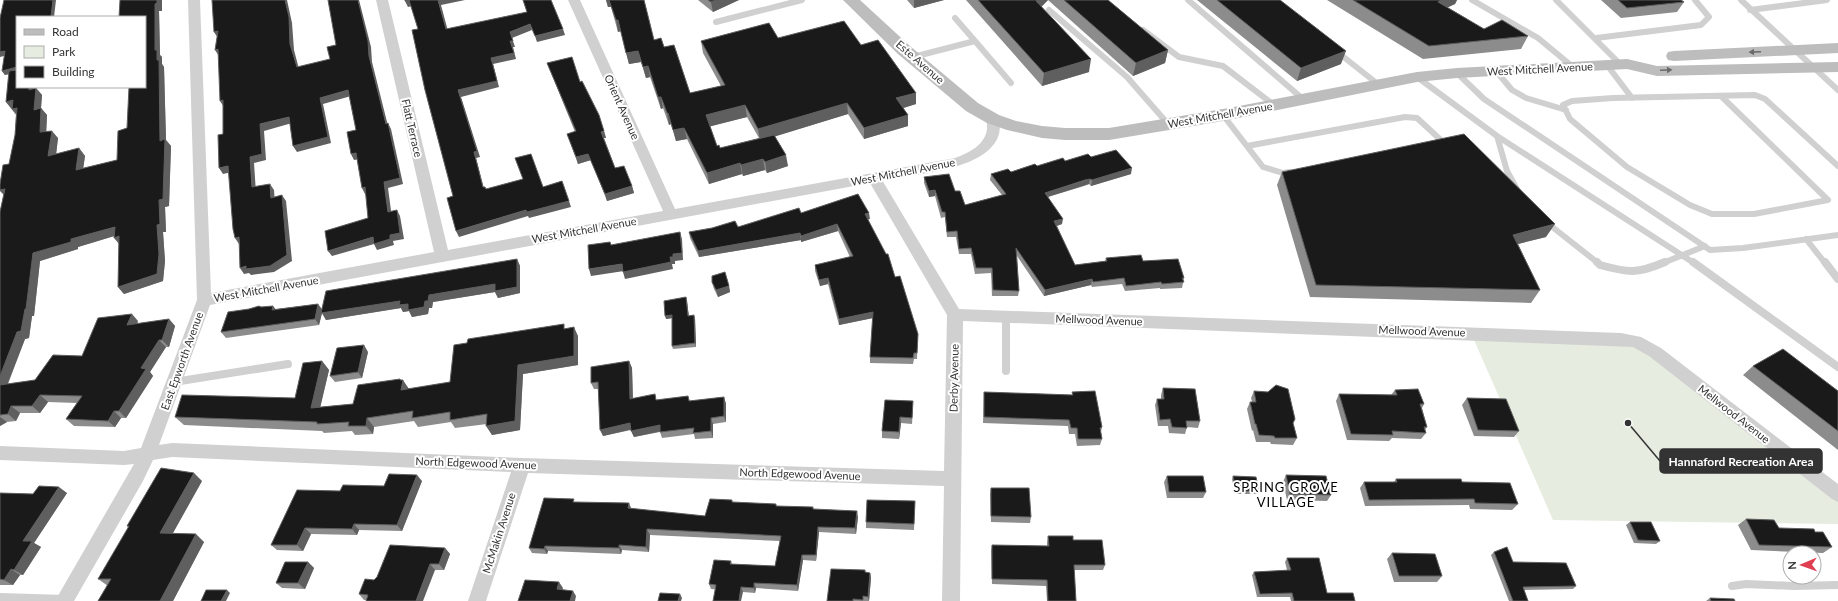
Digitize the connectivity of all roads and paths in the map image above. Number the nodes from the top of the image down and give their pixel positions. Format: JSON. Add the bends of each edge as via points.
{"nodes":[{"id":1,"x":194,"y":0,"type":"edge"},
{"id":2,"x":382,"y":0,"type":"edge"},
{"id":3,"x":574,"y":0,"type":"edge"},
{"id":4,"x":802,"y":0,"type":"edge"},
{"id":5,"x":851,"y":0,"type":"edge"},
{"id":6,"x":1188,"y":0,"type":"edge"},
{"id":7,"x":1472,"y":0,"type":"edge"},
{"id":8,"x":1556,"y":0,"type":"edge"},
{"id":9,"x":1696,"y":0,"type":"edge"},
{"id":10,"x":1741,"y":0,"type":"edge"},
{"id":11,"x":1827,"y":0,"type":"edge"},
{"id":12,"x":1049,"y":10,"type":"dead end"},
{"id":13,"x":1750,"y":10,"type":"junction"},
{"id":14,"x":955,"y":18,"type":"dead end"},
{"id":15,"x":716,"y":22,"type":"dead end"},
{"id":16,"x":1136,"y":24,"type":"edge"},
{"id":17,"x":1596,"y":38,"type":"junction"},
{"id":18,"x":975,"y":41,"type":"junction"},
{"id":19,"x":1330,"y":47,"type":"edge"},
{"id":20,"x":1838,"y":48,"type":"edge"},
{"id":21,"x":1794,"y":50,"type":"junction"},
{"id":22,"x":913,"y":57,"type":"junction"},
{"id":23,"x":1618,"y":65,"type":"junction"},
{"id":24,"x":1573,"y":67,"type":"junction"},
{"id":25,"x":1814,"y":67,"type":"junction"},
{"id":26,"x":1838,"y":67,"type":"edge"},
{"id":27,"x":1496,"y":71,"type":"junction"},
{"id":28,"x":1457,"y":73,"type":"junction"},
{"id":29,"x":1417,"y":77,"type":"junction"},
{"id":30,"x":1011,"y":83,"type":"dead end"},
{"id":31,"x":1379,"y":85,"type":"junction"},
{"id":32,"x":1838,"y":90,"type":"edge"},
{"id":33,"x":1721,"y":96,"type":"junction"},
{"id":34,"x":1632,"y":98,"type":"junction"},
{"id":35,"x":1303,"y":99,"type":"junction"},
{"id":36,"x":1274,"y":105,"type":"junction"},
{"id":37,"x":1566,"y":110,"type":"junction"},
{"id":38,"x":1223,"y":115,"type":"junction"},
{"id":39,"x":993,"y":119,"type":"junction"},
{"id":40,"x":1168,"y":124,"type":"junction"},
{"id":41,"x":1498,"y":136,"type":"junction"},
{"id":42,"x":1436,"y":143,"type":"edge"},
{"id":43,"x":1247,"y":146,"type":"junction"},
{"id":44,"x":1838,"y":166,"type":"edge"},
{"id":45,"x":1298,"y":170,"type":"edge"},
{"id":46,"x":874,"y":178,"type":"junction"},
{"id":47,"x":1521,"y":196,"type":"edge"},
{"id":48,"x":671,"y":214,"type":"junction"},
{"id":49,"x":1541,"y":218,"type":"edge"},
{"id":50,"x":1838,"y":235,"type":"edge"},
{"id":51,"x":1806,"y":239,"type":"junction"},
{"id":52,"x":1705,"y":246,"type":"junction"},
{"id":53,"x":1683,"y":255,"type":"junction"},
{"id":54,"x":442,"y":256,"type":"junction"},
{"id":55,"x":1838,"y":279,"type":"edge"},
{"id":56,"x":204,"y":300,"type":"junction"},
{"id":57,"x":955,"y":316,"type":"junction"},
{"id":58,"x":1006,"y":317,"type":"junction"},
{"id":59,"x":288,"y":364,"type":"dead end"},
{"id":60,"x":1838,"y":367,"type":"edge"},
{"id":61,"x":1006,"y":371,"type":"dead end"},
{"id":62,"x":174,"y":382,"type":"junction"},
{"id":63,"x":0,"y":453,"type":"edge"},
{"id":64,"x":147,"y":455,"type":"junction"},
{"id":65,"x":522,"y":465,"type":"junction"},
{"id":66,"x":953,"y":479,"type":"junction"},
{"id":67,"x":1838,"y":494,"type":"edge"},
{"id":68,"x":1838,"y":585,"type":"edge"},
{"id":69,"x":1732,"y":586,"type":"dead end"},
{"id":70,"x":0,"y":597,"type":"edge"},
{"id":71,"x":65,"y":600,"type":"edge"},
{"id":72,"x":477,"y":601,"type":"edge"},
{"id":73,"x":951,"y":601,"type":"edge"}],
"edges":[{"from":1,"to":56,"type":"street","name":"East Epworth Avenue"},
{"from":2,"to":54,"type":"street","name":"Flatt Terrace"},
{"from":3,"to":48,"type":"street","name":"Orient Avenue"},
{"from":4,"to":15,"type":"lane"},
{"from":5,"to":22,"type":"street","name":"Este Avenue"},
{"from":6,"to":35,"type":"lane"},
{"from":7,"to":24,"type":"lane","via":[[1515,23],[1561,54]]},
{"from":8,"to":17,"type":"lane"},
{"from":9,"to":17,"type":"lane","via":[[1710,17],[1701,25]]},
{"from":10,"to":13,"type":"lane"},
{"from":11,"to":13,"type":"lane"},
{"from":12,"to":40,"type":"lane","via":[[1127,77]]},
{"from":13,"to":21,"type":"lane"},
{"from":14,"to":18,"type":"lane"},
{"from":16,"to":36,"type":"lane","via":[[1179,57],[1224,66]]},
{"from":17,"to":23,"type":"lane"},
{"from":18,"to":22,"type":"lane"},
{"from":18,"to":30,"type":"lane"},
{"from":19,"to":31,"type":"lane"},
{"from":20,"to":21,"type":"street","name":"West Mitchell Avenue"},
{"from":21,"to":23,"type":"street","name":"West Mitchell Avenue","one_way":true,"via":[[1642,58]]},
{"from":21,"to":25,"type":"lane"},
{"from":22,"to":39,"type":"street","name":"Este Avenue","via":[[972,107]]},
{"from":23,"to":24,"type":"street","name":"West Mitchell Avenue"},
{"from":23,"to":25,"type":"street","name":"West Mitchell Avenue","one_way":true,"via":[[1657,71]]},
{"from":23,"to":34,"type":"lane"},
{"from":24,"to":27,"type":"street","name":"West Mitchell Avenue"},
{"from":25,"to":26,"type":"street","name":"West Mitchell Avenue"},
{"from":25,"to":32,"type":"lane"},
{"from":27,"to":28,"type":"street","name":"West Mitchell Avenue"},
{"from":27,"to":37,"type":"lane","via":[[1512,90],[1526,98]]},
{"from":28,"to":29,"type":"street","name":"West Mitchell Avenue"},
{"from":28,"to":52,"type":"lane","via":[[1484,99]]},
{"from":29,"to":31,"type":"street","name":"West Mitchell Avenue"},
{"from":29,"to":41,"type":"lane"},
{"from":31,"to":35,"type":"street","name":"West Mitchell Avenue"},
{"from":33,"to":34,"type":"lane"},
{"from":33,"to":37,"type":"lane","via":[[1828,200],[1754,214],[1712,214],[1690,205],[1627,167],[1570,119]]},
{"from":33,"to":44,"type":"lane","via":[[1755,95],[1765,99]]},
{"from":34,"to":37,"type":"lane","via":[[1572,101],[1563,105]]},
{"from":35,"to":36,"type":"street","name":"West Mitchell Avenue"},
{"from":36,"to":38,"type":"street","name":"West Mitchell Avenue"},
{"from":38,"to":40,"type":"street","name":"West Mitchell Avenue"},
{"from":38,"to":43,"type":"lane"},
{"from":39,"to":40,"type":"street","name":"West Mitchell Avenue","via":[[1042,132],[1087,135]]},
{"from":39,"to":46,"type":"street","name":"West Mitchell Avenue","via":[[994,130],[990,140],[977,153],[957,162]]},
{"from":41,"to":47,"type":"lane","via":[[1507,171]]},
{"from":41,"to":53,"type":"lane"},
{"from":42,"to":43,"type":"lane","via":[[1443,142],[1417,118],[1405,117]]},
{"from":43,"to":45,"type":"lane","via":[[1263,167],[1283,173]]},
{"from":46,"to":48,"type":"street","name":"West Mitchell Avenue"},
{"from":46,"to":57,"type":"street"},
{"from":48,"to":54,"type":"street","name":"West Mitchell Avenue"},
{"from":49,"to":53,"type":"lane","via":[[1600,265],[1626,272],[1648,269]]},
{"from":50,"to":51,"type":"lane"},
{"from":51,"to":52,"type":"lane","via":[[1743,248],[1710,250]]},
{"from":51,"to":55,"type":"lane"},
{"from":52,"to":53,"type":"lane"},
{"from":53,"to":60,"type":"lane"},
{"from":54,"to":56,"type":"street","name":"West Mitchell Avenue"},
{"from":56,"to":62,"type":"street","name":"East Epworth Avenue"},
{"from":57,"to":58,"type":"street","name":"Mellwood Avenue"},
{"from":57,"to":66,"type":"street","name":"Derby Avenue"},
{"from":58,"to":61,"type":"lane"},
{"from":58,"to":67,"type":"street","name":"Mellwood Avenue","via":[[1456,332],[1636,341],[1654,352]]},
{"from":59,"to":62,"type":"lane"},
{"from":62,"to":64,"type":"street","name":"East Epworth Avenue"},
{"from":63,"to":64,"type":"street","name":"North Edgewood Avenue","via":[[124,458]]},
{"from":64,"to":65,"type":"street","name":"North Edgewood Avenue","via":[[172,450]]},
{"from":64,"to":71,"type":"street","name":"East Epworth Avenue"},
{"from":65,"to":66,"type":"street","name":"North Edgewood Avenue"},
{"from":65,"to":72,"type":"street","name":"McMakin Avenue"},
{"from":66,"to":73,"type":"street","name":"Derby Avenue"},
{"from":68,"to":69,"type":"lane"},
{"from":70,"to":71,"type":"lane"}]}
